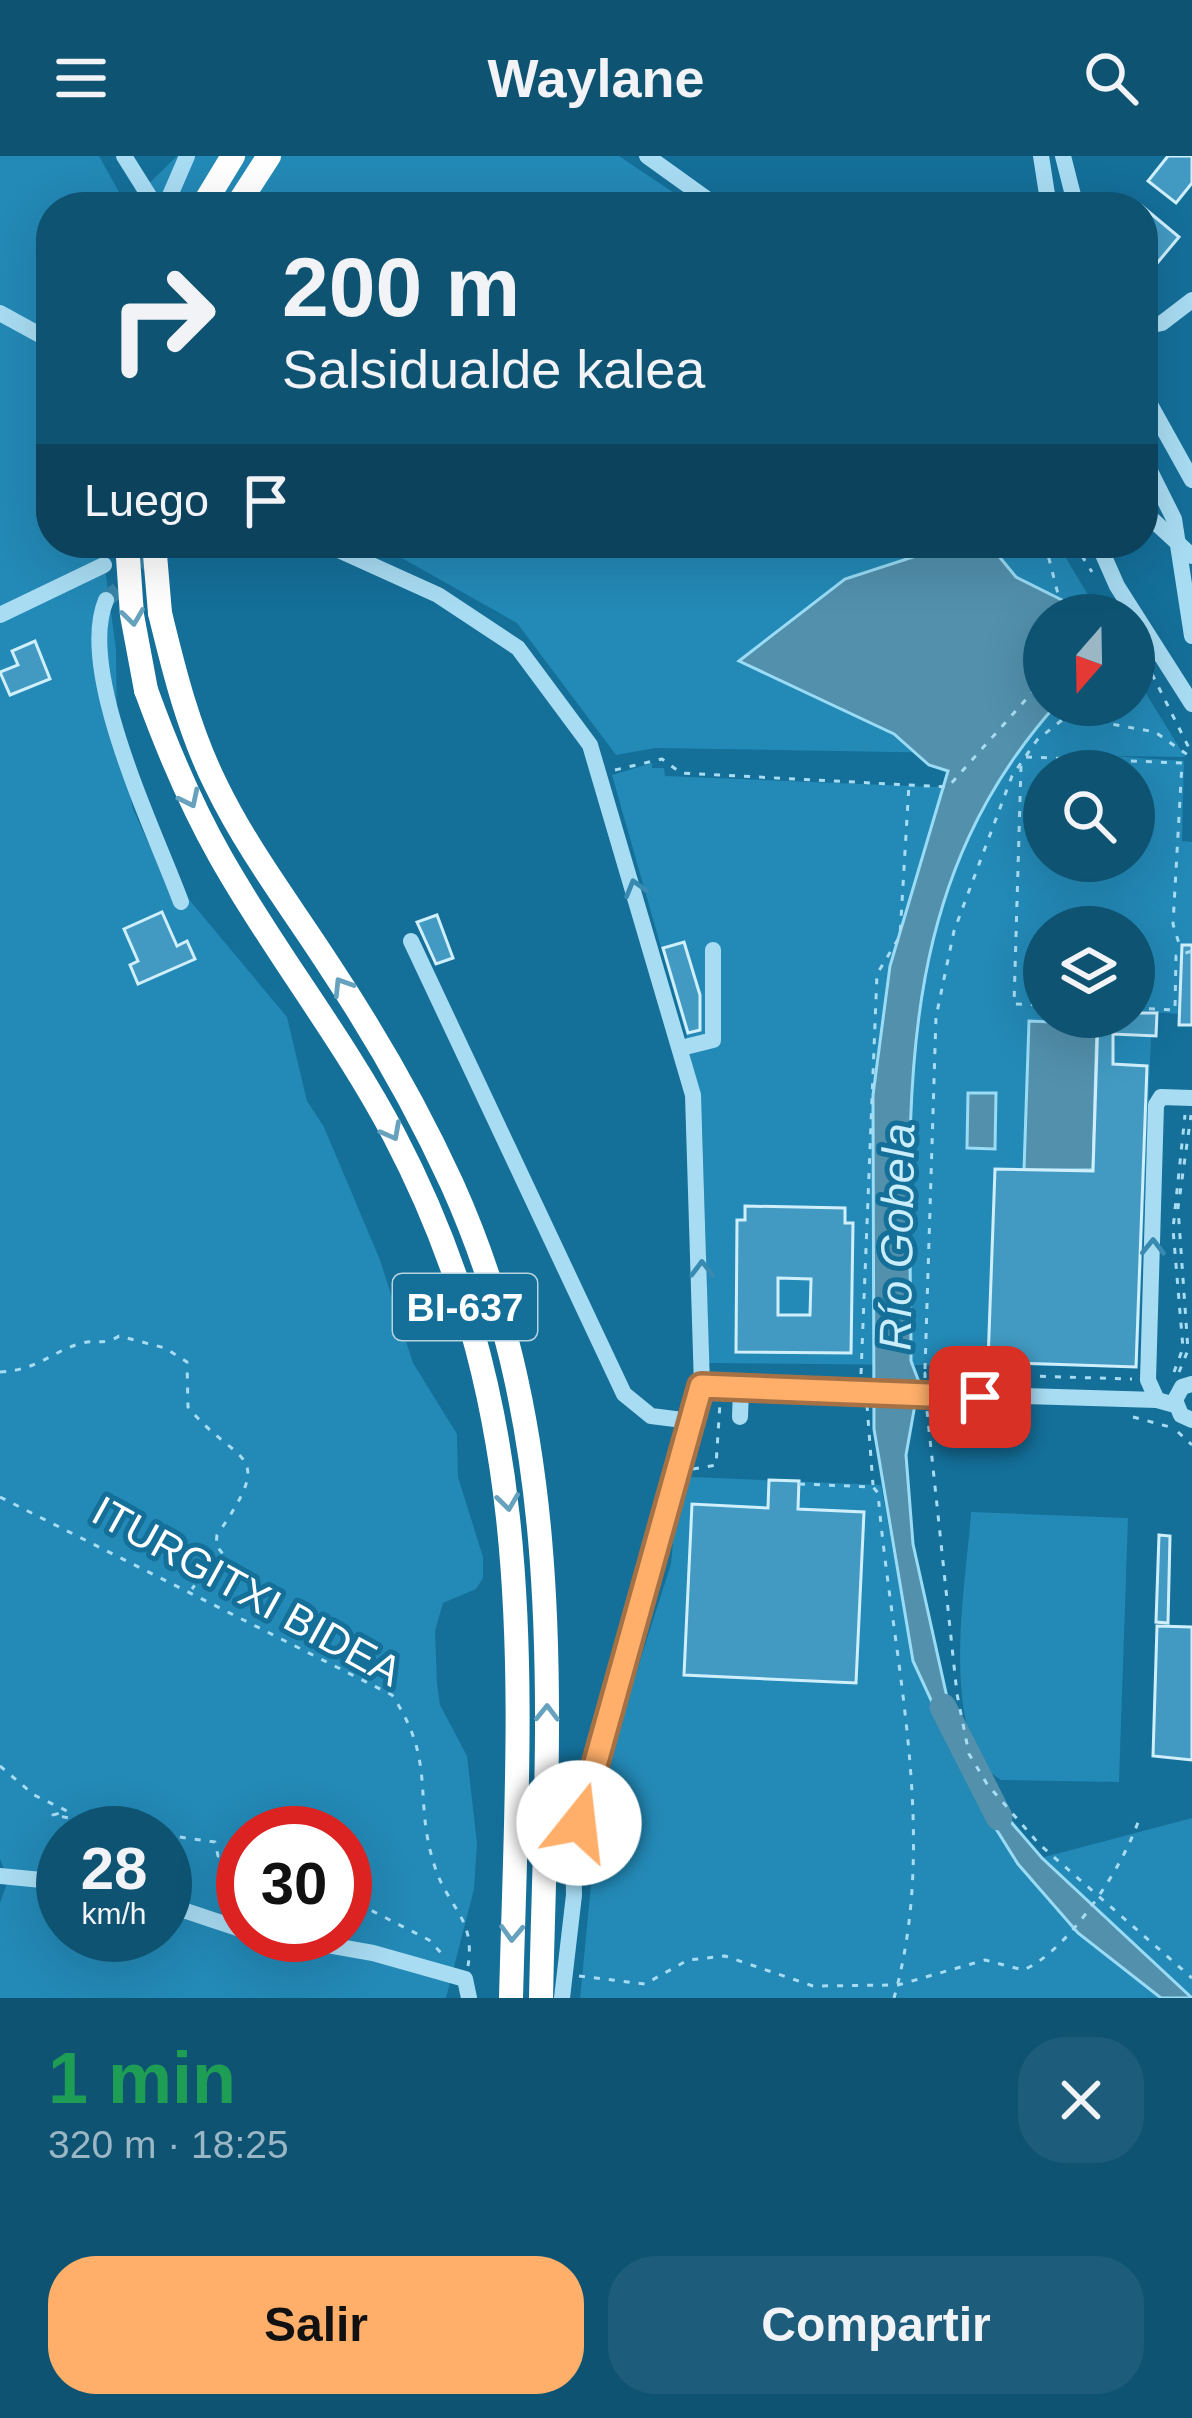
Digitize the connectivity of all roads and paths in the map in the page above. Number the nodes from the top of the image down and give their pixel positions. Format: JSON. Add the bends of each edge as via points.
{"nodes":[{"id":1,"x":124,"y":156,"type":"edge"},
{"id":2,"x":187,"y":156,"type":"edge"},
{"id":3,"x":233,"y":156,"type":"edge"},
{"id":4,"x":269,"y":156,"type":"edge"},
{"id":5,"x":647,"y":156,"type":"edge"},
{"id":6,"x":1041,"y":156,"type":"edge"},
{"id":7,"x":1063,"y":156,"type":"edge"},
{"id":8,"x":149,"y":192,"type":"edge"},
{"id":9,"x":168,"y":192,"type":"edge"},
{"id":10,"x":211,"y":192,"type":"edge"},
{"id":11,"x":246,"y":192,"type":"edge"},
{"id":12,"x":697,"y":192,"type":"edge"},
{"id":13,"x":1047,"y":192,"type":"edge"},
{"id":14,"x":1070,"y":192,"type":"edge"},
{"id":15,"x":1192,"y":300,"type":"edge"},
{"id":16,"x":0,"y":314,"type":"edge"},
{"id":17,"x":1158,"y":324,"type":"edge"},
{"id":18,"x":36,"y":333,"type":"edge"},
{"id":19,"x":1158,"y":419,"type":"edge"},
{"id":20,"x":1192,"y":480,"type":"edge"},
{"id":21,"x":1158,"y":488,"type":"edge"},
{"id":22,"x":1158,"y":525,"type":"edge"},
{"id":23,"x":1192,"y":556,"type":"edge"},
{"id":24,"x":128,"y":558,"type":"edge"},
{"id":25,"x":155,"y":558,"type":"edge"},
{"id":26,"x":356,"y":558,"type":"edge"},
{"id":27,"x":1049,"y":558,"type":"edge"},
{"id":28,"x":1084,"y":558,"type":"edge"},
{"id":29,"x":1105,"y":558,"type":"edge"},
{"id":30,"x":104,"y":565,"type":"dead end"},
{"id":31,"x":1096,"y":578,"type":"dead end"},
{"id":32,"x":1058,"y":594,"type":"edge"},
{"id":33,"x":106,"y":600,"type":"tunnel mouth"},
{"id":34,"x":0,"y":615,"type":"edge"},
{"id":35,"x":1192,"y":636,"type":"edge"},
{"id":36,"x":1155,"y":680,"type":"edge"},
{"id":37,"x":1023,"y":703,"type":"edge"},
{"id":38,"x":1192,"y":704,"type":"edge"},
{"id":39,"x":1031,"y":750,"type":"edge"},
{"id":40,"x":1192,"y":756,"type":"edge"},
{"id":41,"x":1023,"y":760,"type":"joint"},
{"id":42,"x":1155,"y":762,"type":"edge"},
{"id":43,"x":603,"y":773,"type":"junction"},
{"id":44,"x":909,"y":784,"type":"junction"},
{"id":45,"x":181,"y":902,"type":"dead end"},
{"id":46,"x":411,"y":941,"type":"dead end"},
{"id":47,"x":712,"y":950,"type":"dead end"},
{"id":48,"x":1181,"y":950,"type":"junction"},
{"id":49,"x":1192,"y":951,"type":"edge"},
{"id":50,"x":1023,"y":1004,"type":"edge"},
{"id":51,"x":1155,"y":1009,"type":"edge"},
{"id":52,"x":681,"y":1048,"type":"junction"},
{"id":53,"x":1191,"y":1101,"type":"edge"},
{"id":54,"x":0,"y":1372,"type":"edge"},
{"id":55,"x":925,"y":1373,"type":"junction"},
{"id":56,"x":1190,"y":1379,"type":"edge"},
{"id":57,"x":701,"y":1386,"type":"junction"},
{"id":58,"x":741,"y":1390,"type":"junction"},
{"id":59,"x":926,"y":1391,"type":"junction"},
{"id":60,"x":864,"y":1392,"type":"junction"},
{"id":61,"x":1157,"y":1393,"type":"junction"},
{"id":62,"x":980,"y":1397,"type":"junction"},
{"id":63,"x":1131,"y":1411,"type":"dead end"},
{"id":64,"x":740,"y":1417,"type":"dead end"},
{"id":65,"x":1192,"y":1419,"type":"edge"},
{"id":66,"x":691,"y":1421,"type":"junction"},
{"id":67,"x":980,"y":1427,"type":"dead end"},
{"id":68,"x":1192,"y":1445,"type":"edge"},
{"id":69,"x":799,"y":1484,"type":"dead end"},
{"id":70,"x":873,"y":1487,"type":"junction"},
{"id":71,"x":0,"y":1497,"type":"edge"},
{"id":72,"x":191,"y":1590,"type":"junction"},
{"id":73,"x":0,"y":1766,"type":"edge"},
{"id":74,"x":57,"y":1806,"type":"edge"},
{"id":75,"x":1139,"y":1819,"type":"dead end"},
{"id":76,"x":0,"y":1876,"type":"edge"},
{"id":77,"x":36,"y":1879,"type":"edge"},
{"id":78,"x":1096,"y":1897,"type":"junction"},
{"id":79,"x":372,"y":1911,"type":"edge"},
{"id":80,"x":372,"y":1953,"type":"edge"},
{"id":81,"x":565,"y":1974,"type":"junction"},
{"id":82,"x":1192,"y":1978,"type":"edge"},
{"id":83,"x":465,"y":1979,"type":"junction"},
{"id":84,"x":898,"y":1985,"type":"junction"},
{"id":85,"x":469,"y":1998,"type":"edge"},
{"id":86,"x":511,"y":1998,"type":"edge"},
{"id":87,"x":541,"y":1998,"type":"edge"},
{"id":88,"x":562,"y":1998,"type":"edge"},
{"id":89,"x":894,"y":1998,"type":"edge"}],
"edges":[{"from":1,"to":8,"type":"street"},
{"from":2,"to":9,"type":"street"},
{"from":3,"to":10,"type":"highway"},
{"from":4,"to":11,"type":"highway"},
{"from":5,"to":12,"type":"street"},
{"from":6,"to":13,"type":"street"},
{"from":7,"to":14,"type":"street"},
{"from":15,"to":17,"type":"street"},
{"from":16,"to":18,"type":"street"},
{"from":19,"to":20,"type":"street"},
{"from":21,"to":35,"type":"street","via":[[1174,519]]},
{"from":22,"to":23,"type":"street","bridge":true},
{"from":24,"to":86,"type":"highway","number":"BI-637","one_way":true,"bridge":true,"via":[[146,690],[187,793],[395,1137],[474,1333],[516,1563]]},
{"from":87,"to":25,"type":"highway","number":"BI-637","one_way":true,"bridge":true,"via":[[545,1557],[530,1437],[500,1312],[421,1121],[215,784],[177,683]]},
{"from":26,"to":43,"type":"street","via":[[438,596],[518,648]]},
{"from":27,"to":32,"type":"path"},
{"from":28,"to":31,"type":"path"},
{"from":29,"to":38,"type":"street"},
{"from":30,"to":34,"type":"street"},
{"from":33,"to":45,"type":"street","via":[[96,644],[106,700]]},
{"from":36,"to":40,"type":"path"},
{"from":37,"to":44,"type":"path","via":[[948,788]]},
{"from":39,"to":40,"type":"path","via":[[1067,716],[1155,731]]},
{"from":41,"to":50,"type":"path","via":[[1014,1004]]},
{"from":41,"to":55,"type":"path","via":[[970,876],[936,1017]]},
{"from":42,"to":48,"type":"path","via":[[1182,763],[1173,924]]},
{"from":43,"to":44,"type":"path","via":[[662,759],[681,773]]},
{"from":52,"to":43,"type":"street","one_way":true},
{"from":44,"to":60,"type":"path","via":[[900,936],[877,974]]},
{"from":46,"to":66,"type":"street","via":[[624,1394],[651,1416]]},
{"from":47,"to":52,"type":"street","via":[[712,1040]]},
{"from":48,"to":49,"type":"path"},
{"from":48,"to":51,"type":"path","via":[[1175,1010]]},
{"from":57,"to":52,"type":"street","one_way":true,"via":[[698,1126]]},
{"from":53,"to":61,"type":"path","via":[[1173,1214],[1182,1358]]},
{"from":53,"to":61,"type":"path","via":[[1178,1208],[1188,1350]]},
{"from":61,"to":53,"type":"street","one_way":true,"via":[[1156,1105],[1161,1097]]},
{"from":54,"to":72,"type":"path","via":[[118,1336],[187,1362],[188,1407],[246,1458],[249,1480],[217,1535],[223,1567],[206,1570]]},
{"from":55,"to":59,"type":"path"},
{"from":55,"to":61,"type":"path"},
{"from":56,"to":61,"type":"street"},
{"from":57,"to":58,"type":"street"},
{"from":57,"to":66,"type":"street"},
{"from":58,"to":60,"type":"street"},
{"from":58,"to":64,"type":"street"},
{"from":59,"to":60,"type":"street"},
{"from":59,"to":61,"type":"path"},
{"from":59,"to":62,"type":"street"},
{"from":59,"to":78,"type":"path","via":[[969,1754],[1040,1844]]},
{"from":60,"to":70,"type":"path"},
{"from":61,"to":62,"type":"street"},
{"from":61,"to":65,"type":"street"},
{"from":62,"to":67,"type":"street"},
{"from":63,"to":68,"type":"path"},
{"from":66,"to":81,"type":"street","via":[[577,1832]]},
{"from":69,"to":70,"type":"path"},
{"from":70,"to":84,"type":"path","via":[[914,1825],[914,1901]]},
{"from":71,"to":72,"type":"path","name":"ITURGITXI BIDEA"},
{"from":72,"to":83,"type":"path","name":"ITURGITXI BIDEA","via":[[392,1695],[416,1730],[435,1869],[473,1936]]},
{"from":73,"to":74,"type":"path"},
{"from":75,"to":78,"type":"path","via":[[1129,1850]]},
{"from":76,"to":77,"type":"street"},
{"from":78,"to":82,"type":"path"},
{"from":78,"to":84,"type":"path","via":[[1047,1958],[1023,1970],[985,1960]]},
{"from":79,"to":83,"type":"path","via":[[429,1940]]},
{"from":80,"to":83,"type":"street"},
{"from":81,"to":84,"type":"path","via":[[645,1984],[673,1965],[725,1956],[813,1986]]},
{"from":81,"to":88,"type":"street"},
{"from":83,"to":85,"type":"street"},
{"from":84,"to":89,"type":"path"}]}
